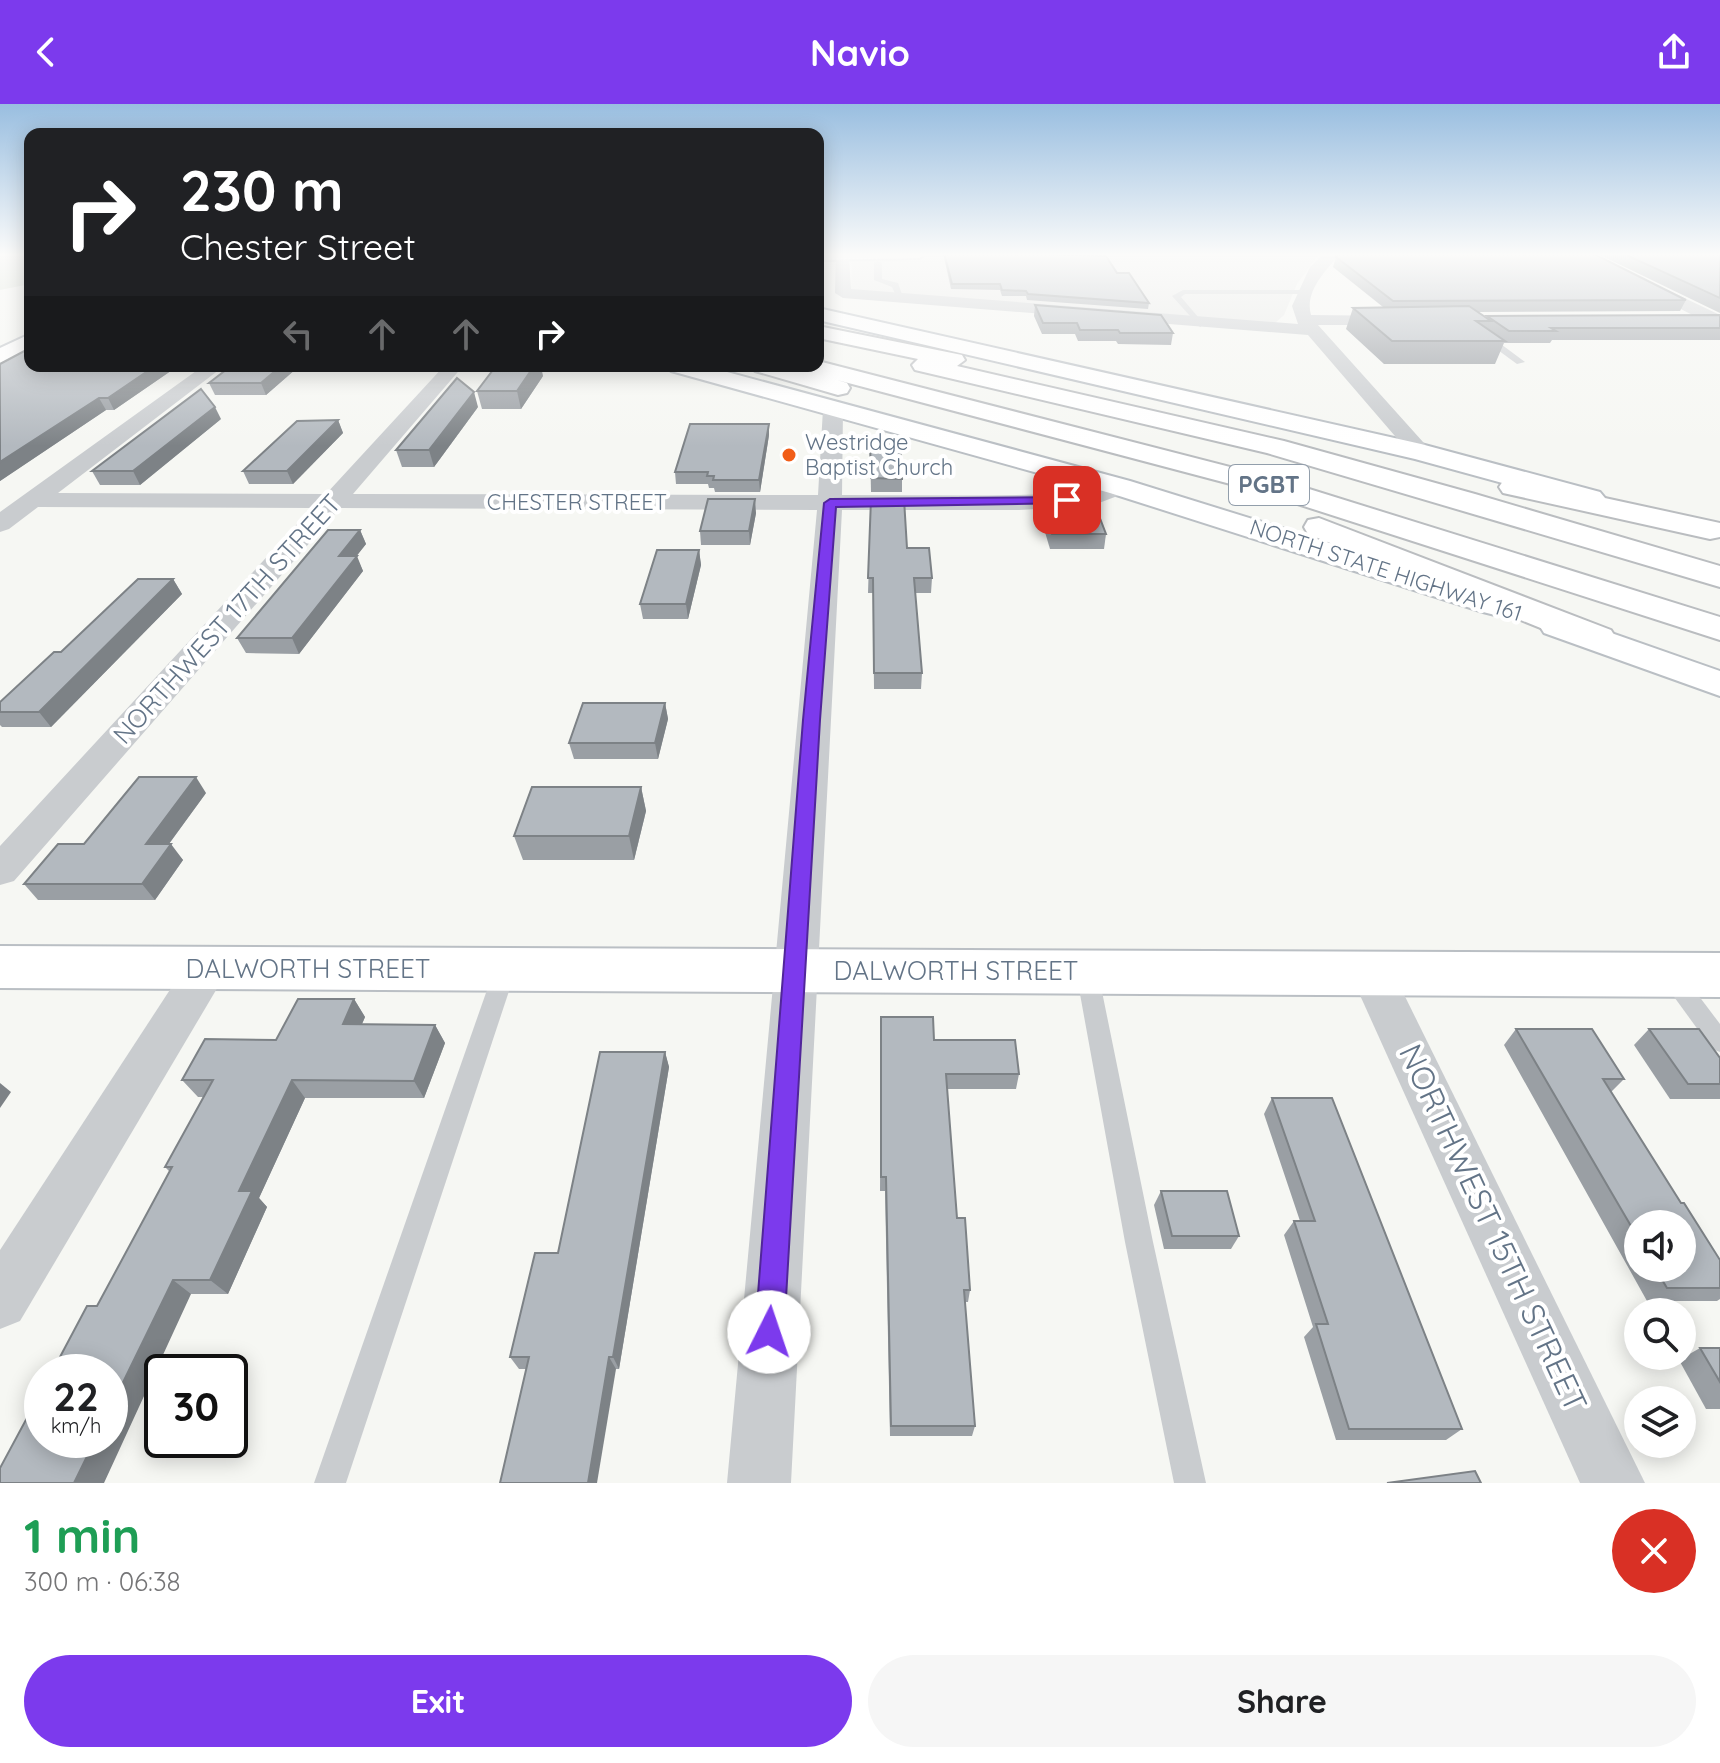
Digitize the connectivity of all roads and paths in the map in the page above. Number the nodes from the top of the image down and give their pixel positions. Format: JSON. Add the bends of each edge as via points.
{"nodes":[{"id":1,"x":833,"y":317,"type":"edge"},
{"id":2,"x":1124,"y":317,"type":"edge"},
{"id":3,"x":1194,"y":317,"type":"edge"},
{"id":4,"x":1305,"y":317,"type":"edge"},
{"id":5,"x":1667,"y":319,"type":"edge"},
{"id":6,"x":1717,"y":319,"type":"edge"},
{"id":7,"x":1414,"y":320,"type":"edge"},
{"id":8,"x":1481,"y":322,"type":"edge"},
{"id":9,"x":1200,"y":324,"type":"junction"},
{"id":10,"x":1308,"y":325,"type":"junction"},
{"id":11,"x":824,"y":333,"type":"edge"},
{"id":12,"x":824,"y":341,"type":"edge"},
{"id":13,"x":1520,"y":362,"type":"dead end"},
{"id":14,"x":824,"y":370,"type":"edge"},
{"id":15,"x":207,"y":372,"type":"edge"},
{"id":16,"x":449,"y":372,"type":"edge"},
{"id":17,"x":700,"y":372,"type":"edge"},
{"id":18,"x":785,"y":372,"type":"edge"},
{"id":19,"x":833,"y":409,"type":"junction"},
{"id":20,"x":1421,"y":452,"type":"junction"},
{"id":21,"x":1120,"y":487,"type":"junction"},
{"id":22,"x":32,"y":500,"type":"junction"},
{"id":23,"x":333,"y":501,"type":"junction"},
{"id":24,"x":830,"y":503,"type":"junction"},
{"id":25,"x":0,"y":524,"type":"edge"},
{"id":26,"x":1715,"y":532,"type":"edge"},
{"id":27,"x":1720,"y":577,"type":"edge"},
{"id":28,"x":1720,"y":629,"type":"edge"},
{"id":29,"x":1598,"y":638,"type":"junction"},
{"id":30,"x":1720,"y":684,"type":"edge"},
{"id":31,"x":0,"y":871,"type":"edge"},
{"id":32,"x":0,"y":967,"type":"edge"},
{"id":33,"x":207,"y":968,"type":"junction"},
{"id":34,"x":505,"y":970,"type":"junction"},
{"id":35,"x":794,"y":971,"type":"junction"},
{"id":36,"x":1087,"y":972,"type":"junction"},
{"id":37,"x":1372,"y":973,"type":"junction"},
{"id":38,"x":1695,"y":975,"type":"edge"},
{"id":39,"x":1720,"y":1042,"type":"edge"},
{"id":40,"x":0,"y":1301,"type":"edge"},
{"id":41,"x":330,"y":1483,"type":"edge"},
{"id":42,"x":759,"y":1483,"type":"edge"},
{"id":43,"x":1190,"y":1483,"type":"edge"},
{"id":44,"x":1613,"y":1483,"type":"edge"}],
"edges":[{"from":1,"to":20,"type":"main road"},
{"from":2,"to":9,"type":"street"},
{"from":3,"to":9,"type":"lane"},
{"from":4,"to":10,"type":"street"},
{"from":5,"to":6,"type":"street"},
{"from":7,"to":10,"type":"street"},
{"from":8,"to":13,"type":"lane"},
{"from":9,"to":10,"type":"street"},
{"from":10,"to":20,"type":"street"},
{"from":11,"to":26,"type":"main road","via":[[1155,401]]},
{"from":12,"to":27,"type":"main road","number":"PGBT","via":[[1274,447]]},
{"from":14,"to":28,"type":"main road","number":"PGBT","via":[[1267,485]]},
{"from":15,"to":22,"type":"street"},
{"from":16,"to":23,"type":"street","name":"NORTHWEST 17TH STREET"},
{"from":17,"to":19,"type":"main road","name":"NORTH STATE HIGHWAY 161"},
{"from":18,"to":29,"type":"main road","via":[[1305,522]]},
{"from":19,"to":21,"type":"main road","name":"NORTH STATE HIGHWAY 161"},
{"from":19,"to":24,"type":"street"},
{"from":20,"to":26,"type":"main road"},
{"from":21,"to":24,"type":"street","name":"CHESTER STREET","via":[[1091,499],[1019,503]]},
{"from":21,"to":29,"type":"main road","name":"NORTH STATE HIGHWAY 161"},
{"from":22,"to":23,"type":"street","name":"CHESTER STREET"},
{"from":22,"to":25,"type":"street"},
{"from":23,"to":24,"type":"street","name":"CHESTER STREET"},
{"from":23,"to":31,"type":"street","name":"NORTHWEST 17TH STREET"},
{"from":24,"to":35,"type":"street"},
{"from":29,"to":30,"type":"main road","name":"NORTH STATE HIGHWAY 161"},
{"from":32,"to":33,"type":"main road","name":"DALWORTH STREET"},
{"from":33,"to":34,"type":"main road","name":"DALWORTH STREET"},
{"from":33,"to":40,"type":"street"},
{"from":34,"to":35,"type":"main road","name":"DALWORTH STREET"},
{"from":34,"to":41,"type":"lane"},
{"from":35,"to":36,"type":"main road","name":"DALWORTH STREET"},
{"from":35,"to":42,"type":"street"},
{"from":36,"to":37,"type":"main road","name":"DALWORTH STREET"},
{"from":36,"to":43,"type":"lane"},
{"from":37,"to":38,"type":"main road","name":"DALWORTH STREET"},
{"from":37,"to":44,"type":"street","name":"NORTHWEST 15TH STREET"},
{"from":38,"to":39,"type":"lane"}]}
